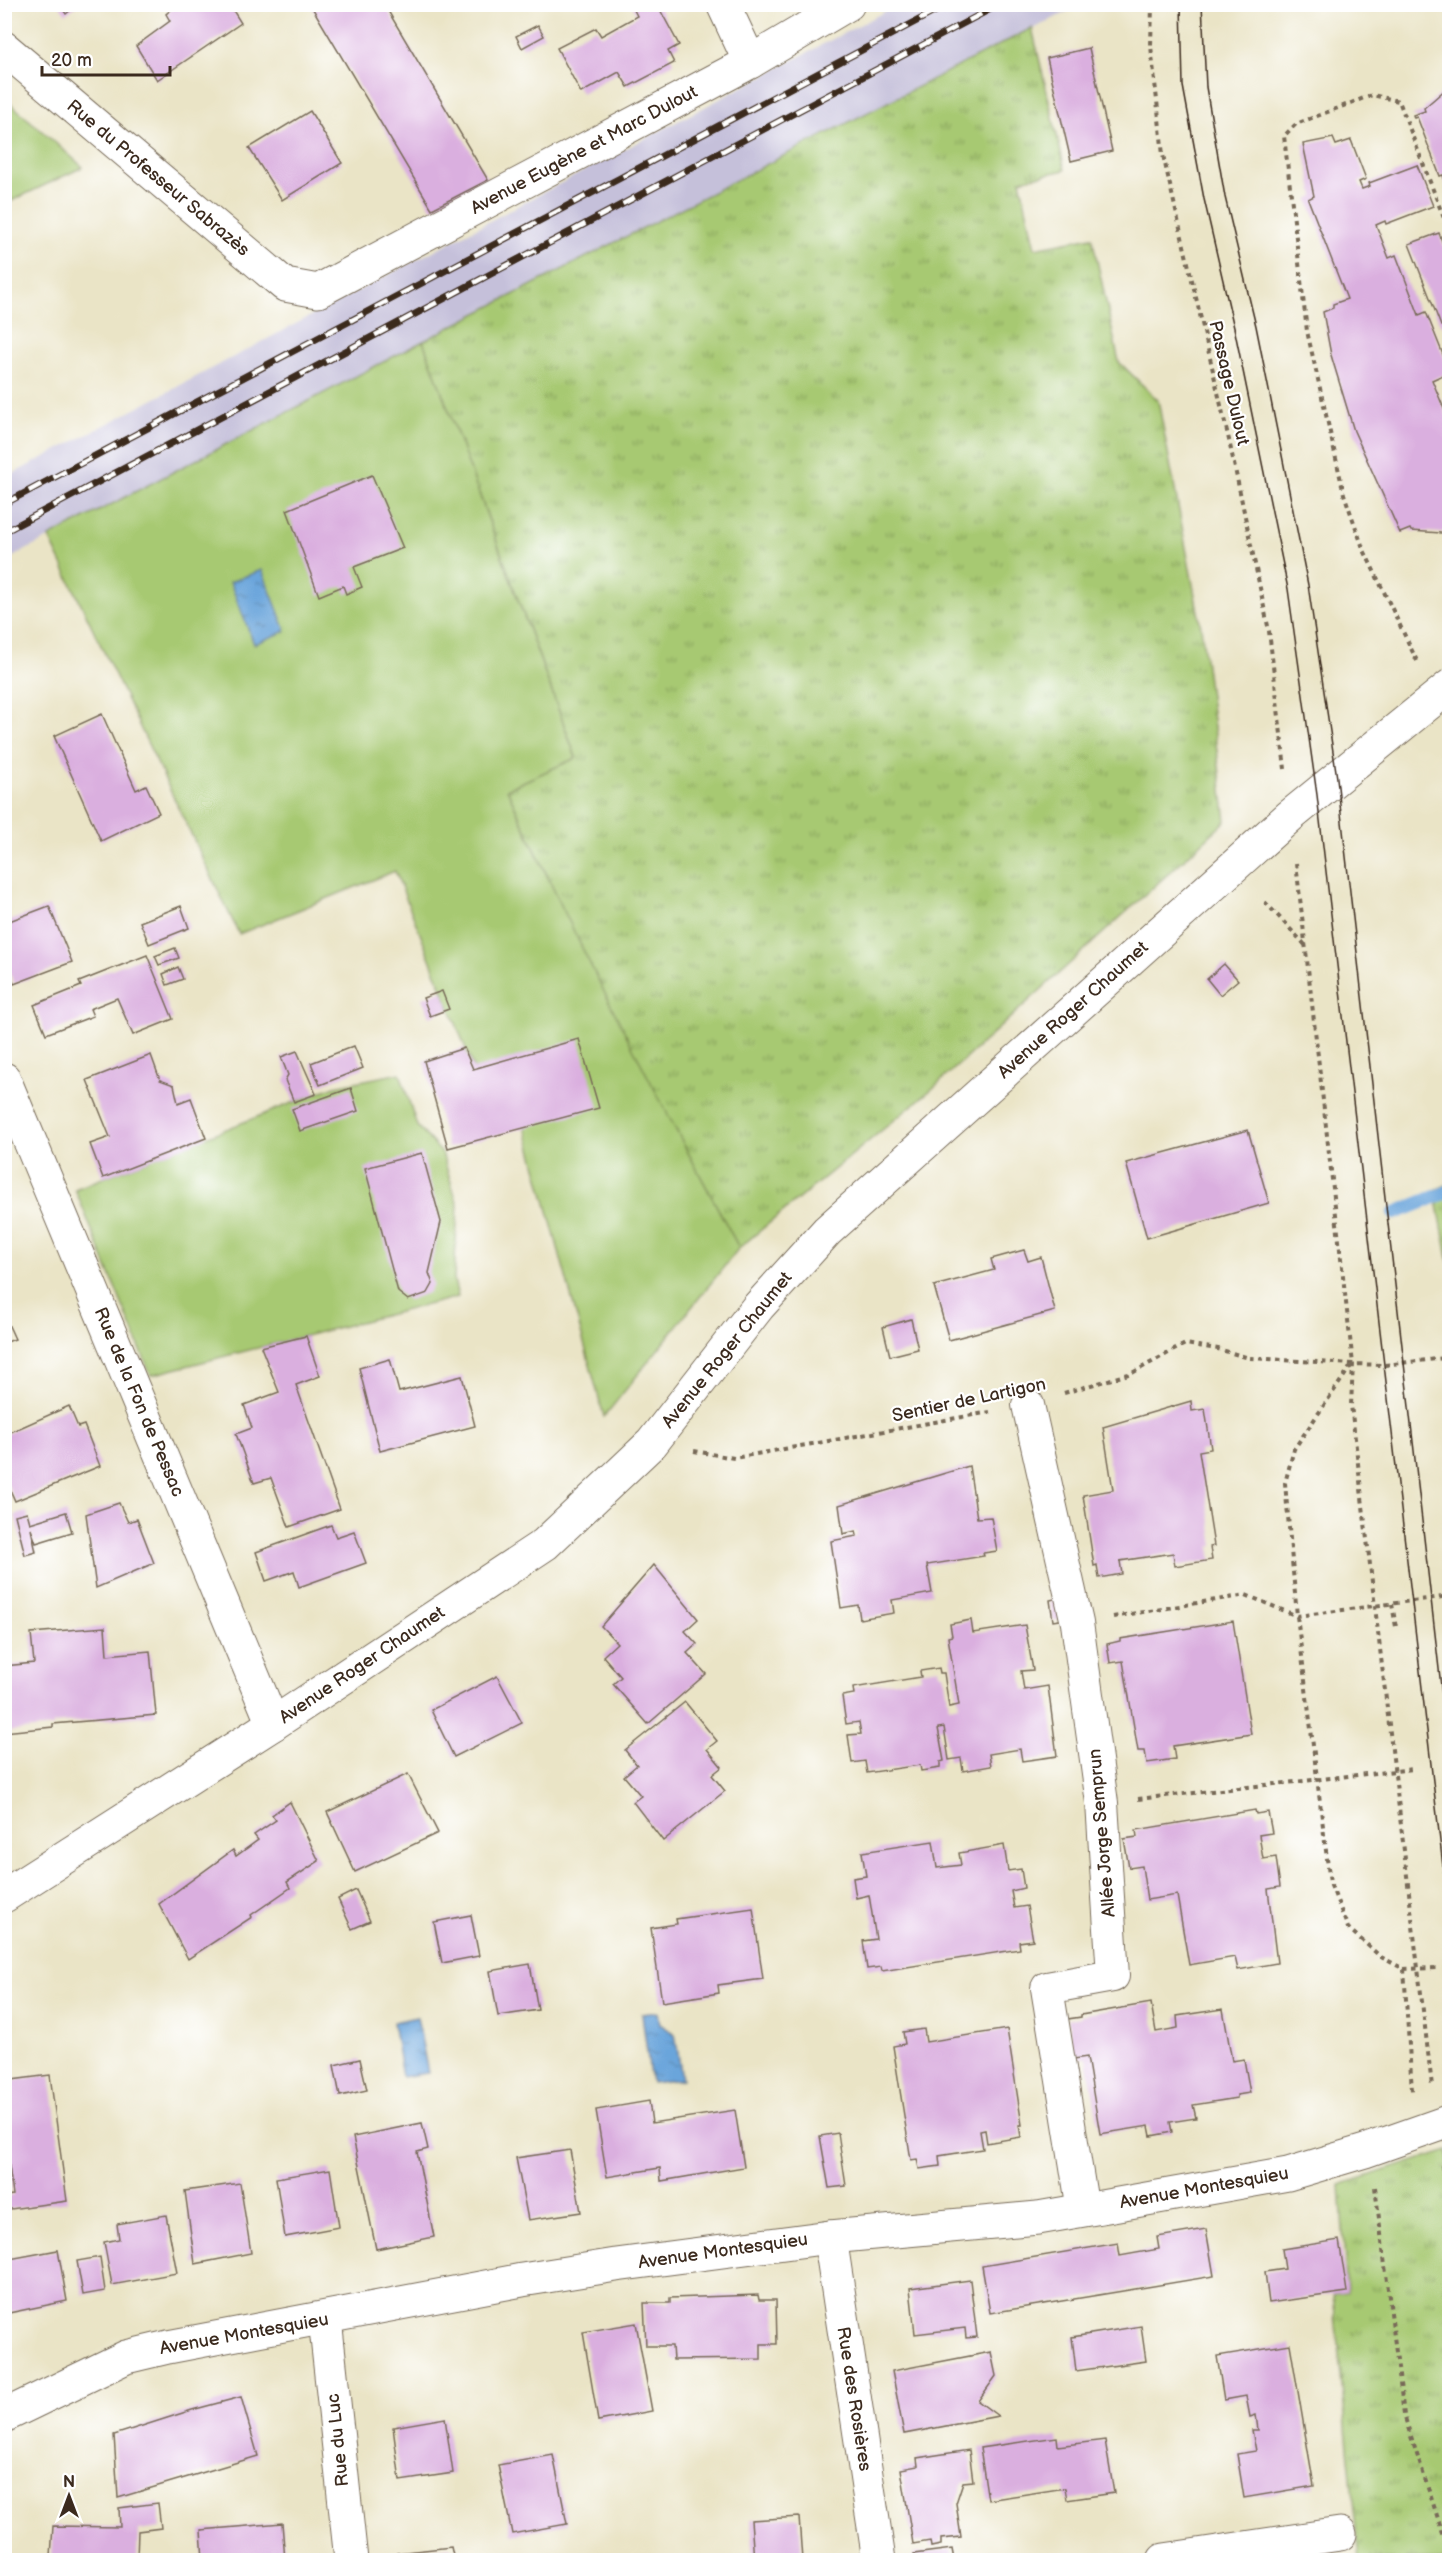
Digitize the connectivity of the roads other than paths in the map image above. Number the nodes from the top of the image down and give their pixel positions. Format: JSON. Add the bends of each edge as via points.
{"nodes":[{"id":1,"x":723,"y":4,"type":"edge"},
{"id":2,"x":848,"y":4,"type":"edge"},
{"id":3,"x":4,"y":48,"type":"edge"},
{"id":4,"x":750,"y":62,"type":"junction"},
{"id":5,"x":318,"y":291,"type":"joint"},
{"id":6,"x":1442,"y":691,"type":"edge"},
{"id":7,"x":4,"y":1079,"type":"edge"},
{"id":8,"x":1029,"y":1405,"type":"road end"},
{"id":9,"x":273,"y":1724,"type":"junction"},
{"id":10,"x":4,"y":1896,"type":"edge"},
{"id":11,"x":1442,"y":2109,"type":"edge"},
{"id":12,"x":1083,"y":2210,"type":"junction"},
{"id":13,"x":830,"y":2236,"type":"junction"},
{"id":14,"x":324,"y":2319,"type":"junction"},
{"id":15,"x":4,"y":2416,"type":"edge"},
{"id":16,"x":1340,"y":2535,"type":"dead end"},
{"id":17,"x":351,"y":2560,"type":"edge"},
{"id":18,"x":879,"y":2560,"type":"edge"},
{"id":19,"x":1164,"y":2560,"type":"edge"}],
"edges":[{"from":1,"to":4,"type":"street"},
{"from":2,"to":4,"type":"street","name":"Avenue Eugène et Marc Dulout"},
{"from":3,"to":5,"type":"street","name":"Rue du Professeur Sabrazès","via":[[285,285]]},
{"from":4,"to":5,"type":"street","name":"Avenue Eugène et Marc Dulout"},
{"from":6,"to":9,"type":"street","name":"Avenue Roger Chaumet","via":[[1222,875],[827,1232],[758,1307],[652,1443],[545,1544]]},
{"from":7,"to":9,"type":"street","name":"Rue de la Fon de Pessac"},
{"from":8,"to":12,"type":"street","name":"Allée Jorge Semprun","via":[[1077,1623],[1102,1803],[1113,1976],[1047,1988]]},
{"from":9,"to":10,"type":"street","name":"Avenue Roger Chaumet"},
{"from":11,"to":12,"type":"street","name":"Avenue Montesquieu","via":[[1365,2151],[1288,2174]]},
{"from":12,"to":13,"type":"street","name":"Avenue Montesquieu","via":[[1038,2218]]},
{"from":13,"to":14,"type":"street","name":"Avenue Montesquieu","via":[[522,2280]]},
{"from":13,"to":18,"type":"street","name":"Rue des Rosières"},
{"from":14,"to":15,"type":"street","name":"Avenue Montesquieu","via":[[126,2357]]},
{"from":14,"to":17,"type":"street","name":"Rue du Luc"},
{"from":16,"to":19,"type":"street"}]}
